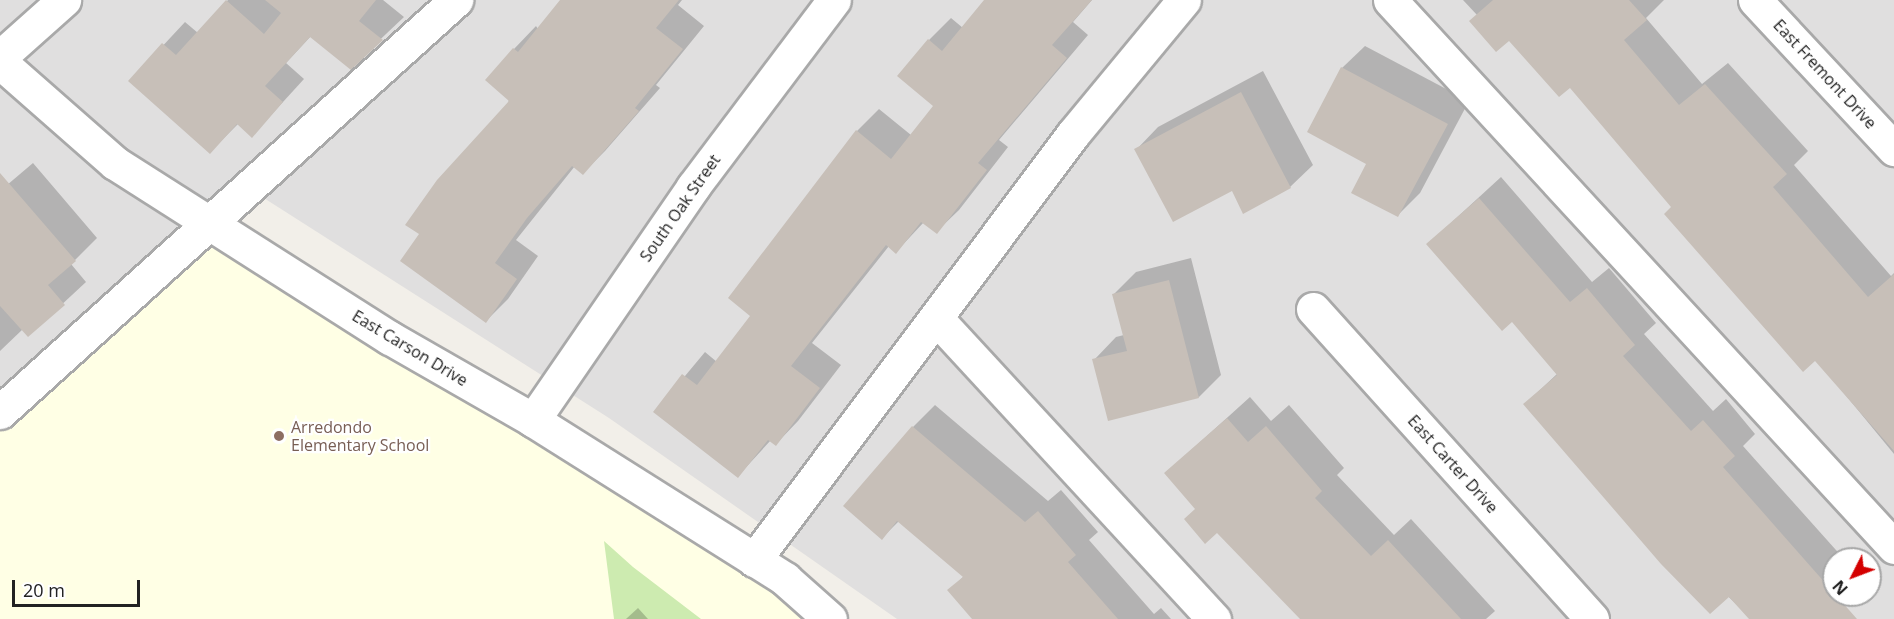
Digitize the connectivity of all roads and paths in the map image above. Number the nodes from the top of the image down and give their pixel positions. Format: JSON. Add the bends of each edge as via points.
{"nodes":[{"id":1,"x":64,"y":0,"type":"edge"},
{"id":2,"x":456,"y":0,"type":"edge"},
{"id":3,"x":834,"y":0,"type":"edge"},
{"id":4,"x":1184,"y":0,"type":"edge"},
{"id":5,"x":1390,"y":0,"type":"edge"},
{"id":6,"x":1755,"y":0,"type":"edge"},
{"id":7,"x":0,"y":57,"type":"edge"},
{"id":8,"x":0,"y":62,"type":"edge"},
{"id":9,"x":1894,"y":149,"type":"edge"},
{"id":10,"x":210,"y":222,"type":"junction"},
{"id":11,"x":1313,"y":309,"type":"dead end"},
{"id":12,"x":936,"y":318,"type":"junction"},
{"id":13,"x":0,"y":412,"type":"edge"},
{"id":14,"x":532,"y":420,"type":"junction"},
{"id":15,"x":1894,"y":547,"type":"edge"},
{"id":16,"x":754,"y":560,"type":"junction"},
{"id":17,"x":830,"y":619,"type":"edge"},
{"id":18,"x":1214,"y":619,"type":"edge"},
{"id":19,"x":1592,"y":619,"type":"edge"}],
"edges":[{"from":1,"to":7,"type":"street"},
{"from":2,"to":10,"type":"street"},
{"from":3,"to":14,"type":"street","name":"South Oak Street","via":[[693,187]]},
{"from":4,"to":12,"type":"street","via":[[1073,134]]},
{"from":5,"to":15,"type":"street"},
{"from":6,"to":9,"type":"street","name":"East Fremont Drive"},
{"from":8,"to":10,"type":"street","name":"East Carson Drive","via":[[115,163]]},
{"from":10,"to":13,"type":"street"},
{"from":10,"to":14,"type":"street","name":"East Carson Drive","via":[[390,338]]},
{"from":11,"to":19,"type":"street","name":"East Carter Drive"},
{"from":12,"to":16,"type":"street"},
{"from":12,"to":18,"type":"street"},
{"from":14,"to":16,"type":"street","name":"East Carson Drive"},
{"from":16,"to":17,"type":"street","name":"East Carson Drive","via":[[785,579]]}]}
